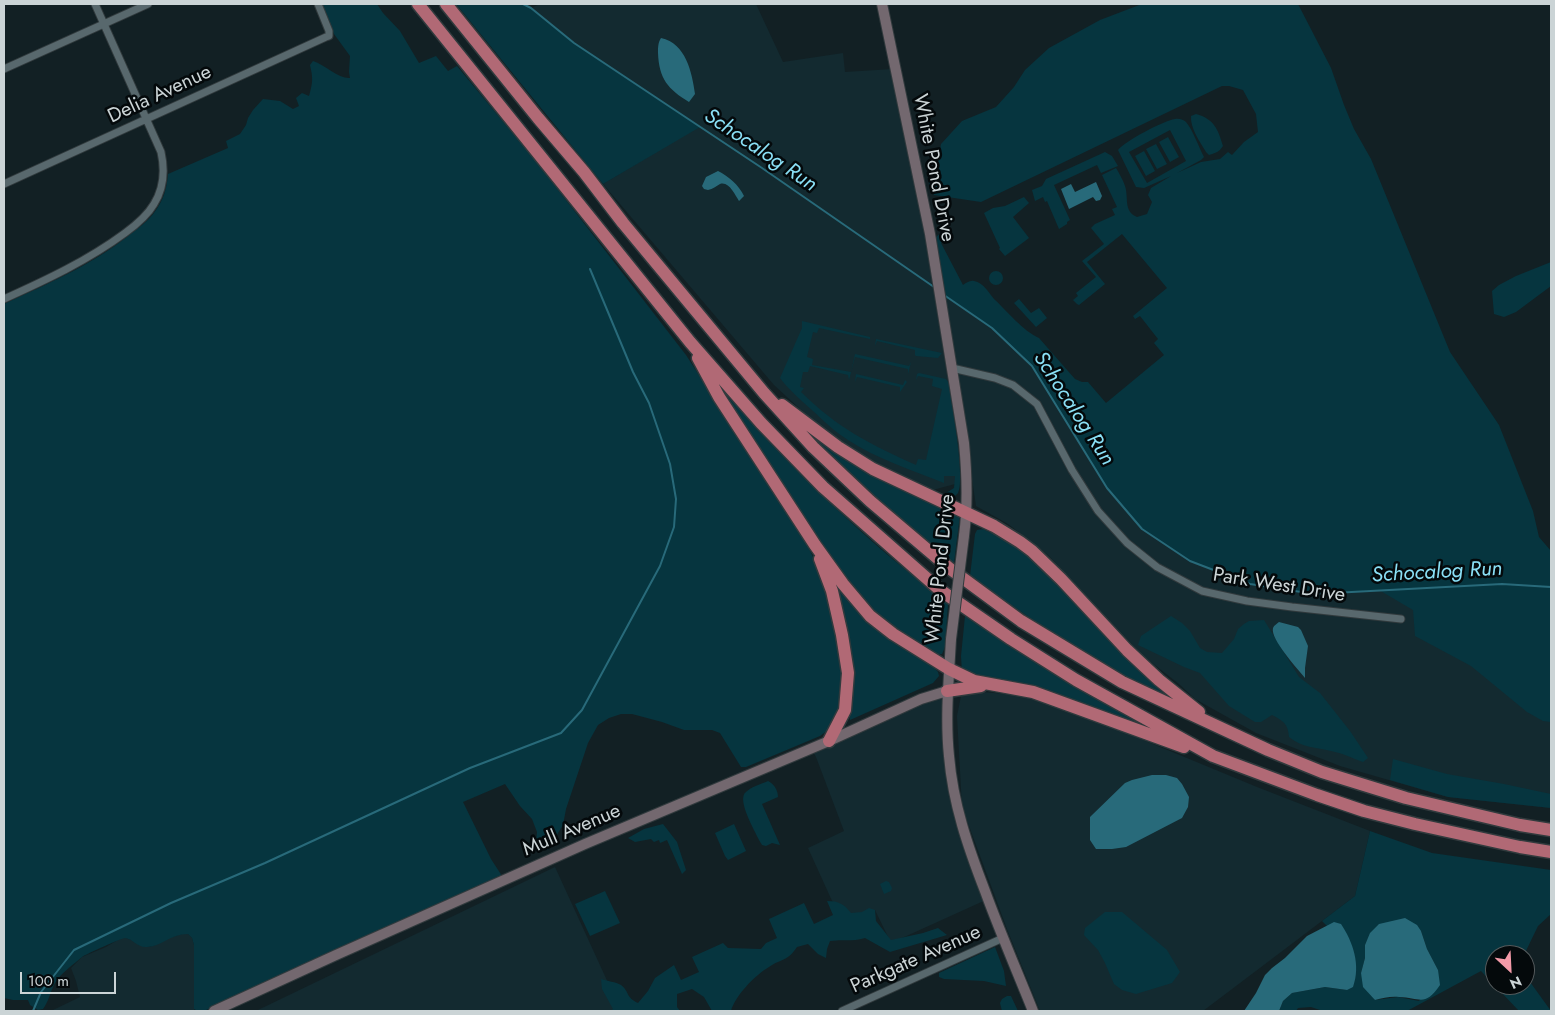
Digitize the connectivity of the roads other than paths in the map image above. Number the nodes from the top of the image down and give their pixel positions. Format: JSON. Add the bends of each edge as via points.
{"nodes":[{"id":1,"x":95,"y":4,"type":"edge"},
{"id":2,"x":148,"y":4,"type":"edge"},
{"id":3,"x":318,"y":4,"type":"edge"},
{"id":4,"x":418,"y":4,"type":"edge"},
{"id":5,"x":446,"y":4,"type":"edge"},
{"id":6,"x":882,"y":4,"type":"edge"},
{"id":7,"x":104,"y":24,"type":"junction"},
{"id":8,"x":4,"y":69,"type":"edge"},
{"id":9,"x":147,"y":119,"type":"junction"},
{"id":10,"x":4,"y":184,"type":"edge"},
{"id":11,"x":4,"y":299,"type":"edge"},
{"id":12,"x":690,"y":342,"type":"junction"},
{"id":13,"x":952,"y":368,"type":"junction"},
{"id":14,"x":764,"y":393,"type":"junction"},
{"id":15,"x":967,"y":513,"type":"junction"},
{"id":16,"x":815,"y":545,"type":"junction"},
{"id":17,"x":1401,"y":619,"type":"dead end"},
{"id":18,"x":949,"y":669,"type":"junction"},
{"id":19,"x":995,"y":685,"type":"junction"},
{"id":20,"x":947,"y":691,"type":"junction"},
{"id":21,"x":1214,"y":725,"type":"junction"},
{"id":22,"x":829,"y":740,"type":"junction"},
{"id":23,"x":1213,"y":756,"type":"junction"},
{"id":24,"x":1551,"y":830,"type":"edge"},
{"id":25,"x":1551,"y":852,"type":"edge"},
{"id":26,"x":1003,"y":938,"type":"junction"},
{"id":27,"x":214,"y":1011,"type":"edge"},
{"id":28,"x":842,"y":1011,"type":"edge"},
{"id":29,"x":1033,"y":1011,"type":"edge"}],
"edges":[{"from":1,"to":7,"type":"street"},
{"from":2,"to":7,"type":"street"},
{"from":3,"to":9,"type":"street","name":"Delia Avenue","via":[[329,36]]},
{"from":4,"to":12,"type":"highway"},
{"from":5,"to":14,"type":"highway"},
{"from":6,"to":13,"type":"street","name":"White Pond Drive","via":[[930,234]]},
{"from":7,"to":8,"type":"street"},
{"from":7,"to":9,"type":"street"},
{"from":9,"to":10,"type":"street","name":"Delia Avenue"},
{"from":9,"to":11,"type":"street","via":[[163,164],[162,187],[150,210],[120,236],[80,263]]},
{"from":12,"to":16,"type":"highway","via":[[719,397]]},
{"from":12,"to":23,"type":"highway","via":[[822,487],[940,590],[1076,680]]},
{"from":13,"to":15,"type":"street","name":"White Pond Drive","via":[[964,443]]},
{"from":13,"to":17,"type":"street","name":"Park West Drive","via":[[1013,385],[1037,404],[1098,511],[1127,543],[1157,567],[1202,591],[1246,601]]},
{"from":14,"to":15,"type":"highway","via":[[873,469]]},
{"from":14,"to":21,"type":"highway","via":[[855,488],[949,568],[1021,621],[1083,659],[1122,682]]},
{"from":15,"to":18,"type":"street","name":"White Pond Drive","bridge":true},
{"from":15,"to":21,"type":"highway","via":[[1032,551],[1127,650]]},
{"from":16,"to":18,"type":"highway","via":[[870,616],[892,634]]},
{"from":16,"to":22,"type":"highway","via":[[832,591],[848,673],[846,710]]},
{"from":18,"to":19,"type":"highway","via":[[974,682]]},
{"from":18,"to":20,"type":"street","name":"White Pond Drive"},
{"from":19,"to":20,"type":"highway"},
{"from":19,"to":23,"type":"highway","via":[[1033,692]]},
{"from":20,"to":22,"type":"street","name":"Mull Avenue","via":[[921,699]]},
{"from":20,"to":26,"type":"street","name":"White Pond Drive","via":[[948,755],[959,818]]},
{"from":21,"to":24,"type":"highway","via":[[1322,772],[1406,798]]},
{"from":22,"to":27,"type":"street","name":"Mull Avenue","via":[[584,844]]},
{"from":23,"to":25,"type":"highway","via":[[1364,811],[1520,848]]},
{"from":26,"to":28,"type":"street","name":"Parkgate Avenue"},
{"from":26,"to":29,"type":"street","name":"White Pond Drive"}]}
